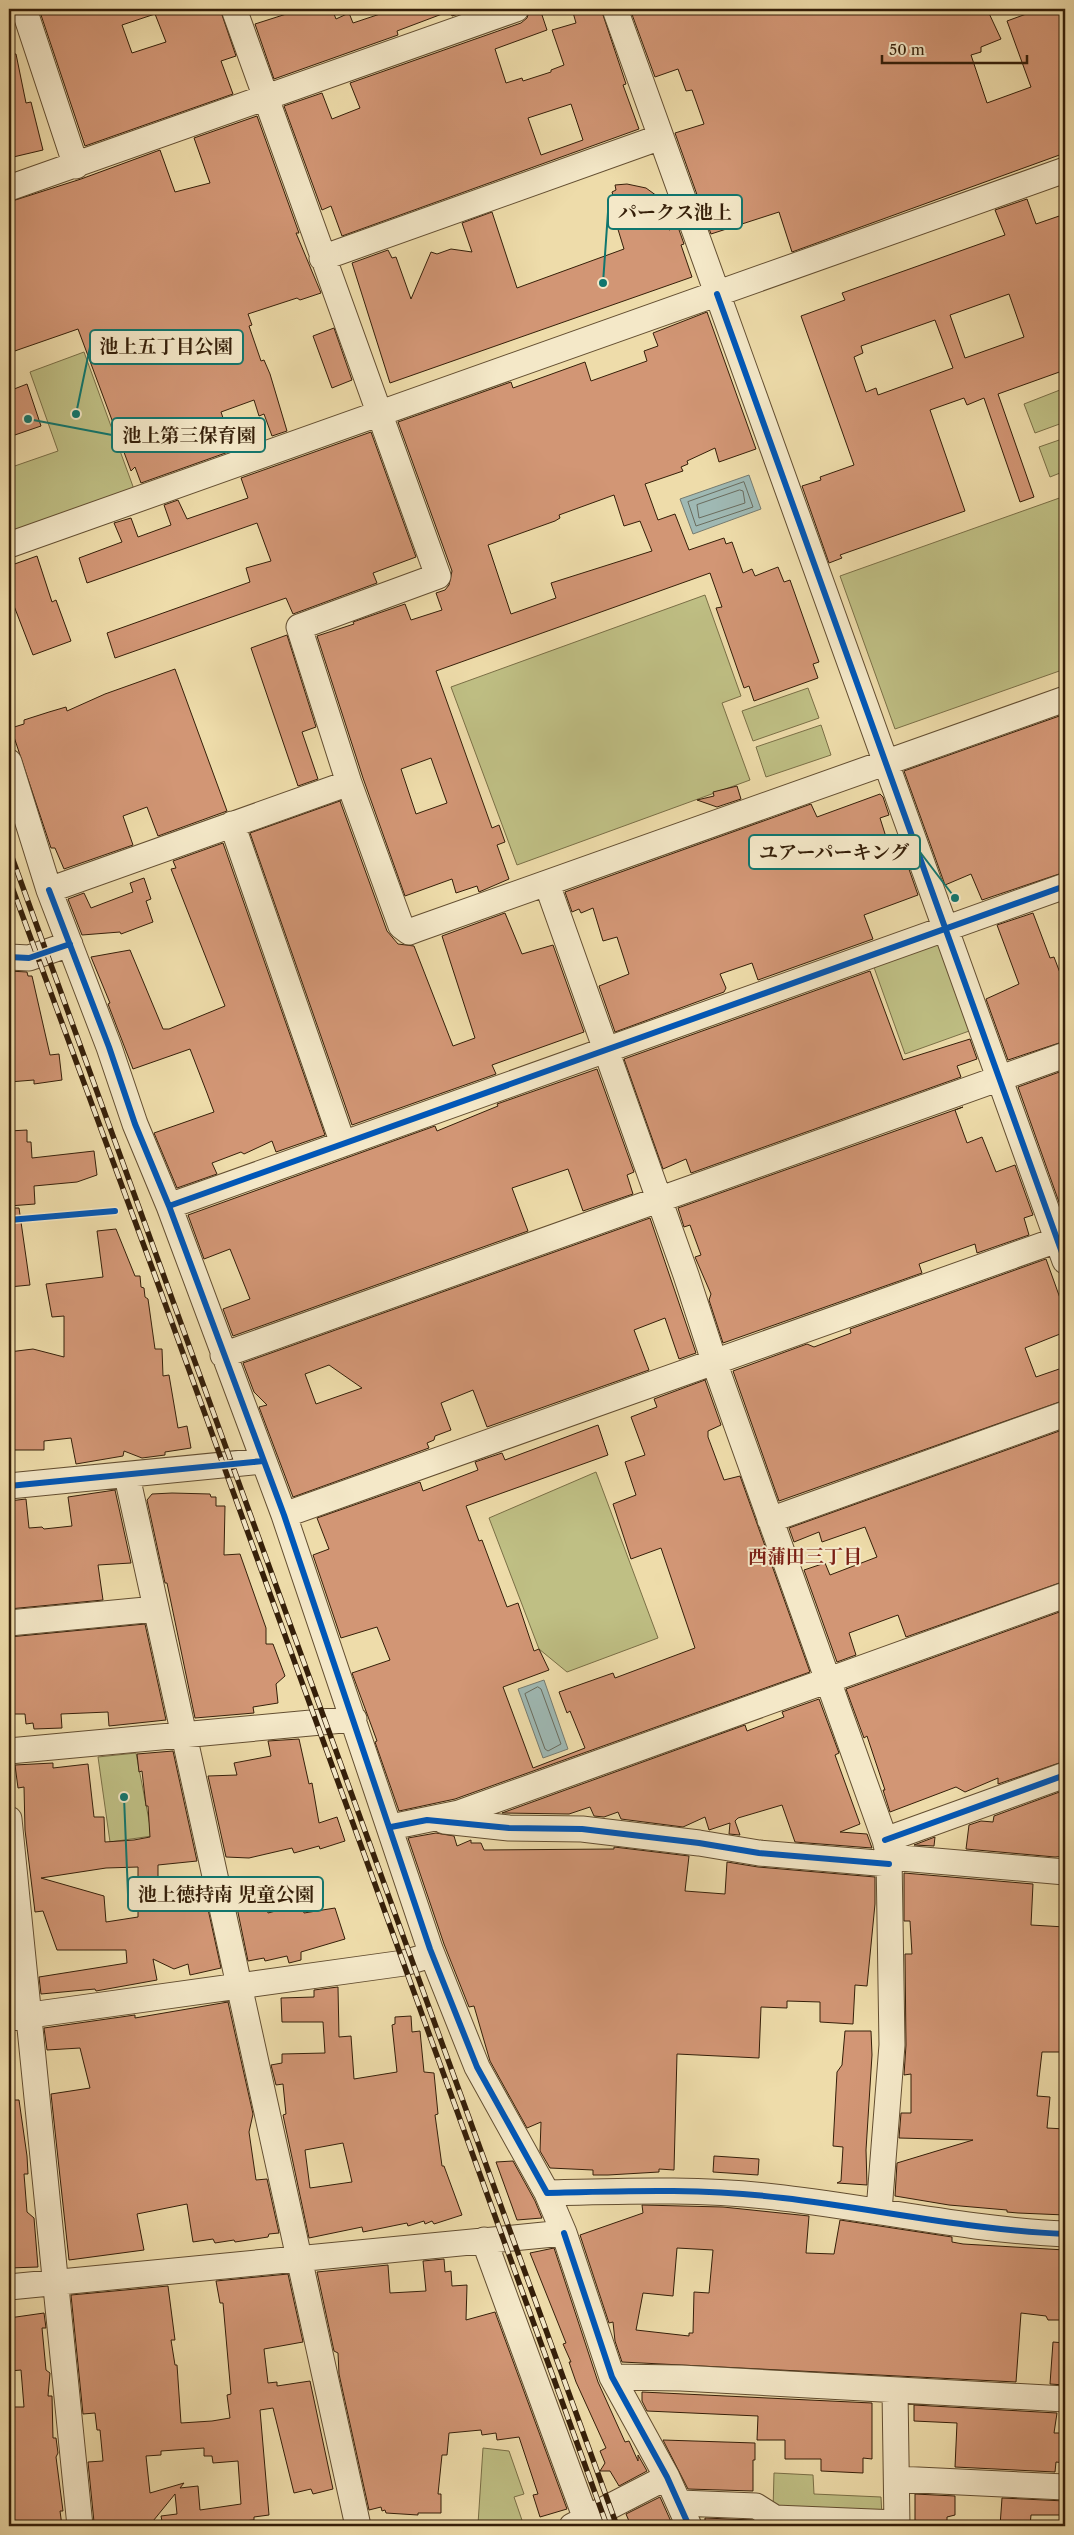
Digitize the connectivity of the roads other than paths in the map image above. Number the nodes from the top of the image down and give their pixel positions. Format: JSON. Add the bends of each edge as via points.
{"nodes":[{"id":1,"x":24,"y":9,"type":"edge"},
{"id":2,"x":234,"y":9,"type":"edge"},
{"id":3,"x":516,"y":9,"type":"edge"},
{"id":4,"x":615,"y":9,"type":"edge"},
{"id":5,"x":265,"y":97,"type":"junction"},
{"id":6,"x":661,"y":137,"type":"junction"},
{"id":7,"x":76,"y":166,"type":"junction"},
{"id":8,"x":1065,"y":170,"type":"edge"},
{"id":9,"x":9,"y":188,"type":"edge"},
{"id":10,"x":322,"y":258,"type":"junction"},
{"id":11,"x":717,"y":294,"type":"junction"},
{"id":12,"x":379,"y":414,"type":"junction"},
{"id":13,"x":9,"y":545,"type":"edge"},
{"id":14,"x":1065,"y":699,"type":"edge"},
{"id":15,"x":9,"y":762,"type":"edge"},
{"id":16,"x":886,"y":762,"type":"junction"},
{"id":17,"x":349,"y":783,"type":"junction"},
{"id":18,"x":232,"y":824,"type":"junction"},
{"id":19,"x":546,"y":884,"type":"junction"},
{"id":20,"x":1065,"y":886,"type":"edge"},
{"id":21,"x":49,"y":890,"type":"junction"},
{"id":22,"x":945,"y":929,"type":"junction"},
{"id":23,"x":70,"y":944,"type":"junction"},
{"id":24,"x":9,"y":957,"type":"edge"},
{"id":25,"x":606,"y":1049,"type":"junction"},
{"id":26,"x":1065,"y":1055,"type":"edge"},
{"id":27,"x":999,"y":1079,"type":"junction"},
{"id":28,"x":343,"y":1144,"type":"junction"},
{"id":29,"x":659,"y":1199,"type":"junction"},
{"id":30,"x":169,"y":1206,"type":"junction"},
{"id":31,"x":1062,"y":1247,"type":"edge"},
{"id":32,"x":224,"y":1355,"type":"junction"},
{"id":33,"x":714,"y":1360,"type":"junction"},
{"id":34,"x":1065,"y":1414,"type":"edge"},
{"id":35,"x":263,"y":1461,"type":"junction"},
{"id":36,"x":127,"y":1476,"type":"junction"},
{"id":37,"x":9,"y":1486,"type":"edge"},
{"id":38,"x":284,"y":1515,"type":"junction"},
{"id":39,"x":770,"y":1520,"type":"junction"},
{"id":40,"x":1065,"y":1596,"type":"edge"},
{"id":41,"x":156,"y":1609,"type":"junction"},
{"id":42,"x":9,"y":1623,"type":"edge"},
{"id":43,"x":828,"y":1682,"type":"junction"},
{"id":44,"x":354,"y":1719,"type":"junction"},
{"id":45,"x":184,"y":1734,"type":"junction"},
{"id":46,"x":9,"y":1751,"type":"edge"},
{"id":47,"x":1065,"y":1775,"type":"edge"},
{"id":48,"x":9,"y":1819,"type":"edge"},
{"id":49,"x":427,"y":1820,"type":"junction"},
{"id":50,"x":390,"y":1827,"type":"junction"},
{"id":51,"x":888,"y":1854,"type":"junction"},
{"id":52,"x":1065,"y":1872,"type":"edge"},
{"id":53,"x":421,"y":1958,"type":"dead end"},
{"id":54,"x":239,"y":1986,"type":"junction"},
{"id":55,"x":19,"y":2017,"type":"edge"},
{"id":56,"x":547,"y":2193,"type":"junction"},
{"id":57,"x":879,"y":2211,"type":"junction"},
{"id":58,"x":564,"y":2233,"type":"junction"},
{"id":59,"x":1065,"y":2234,"type":"edge"},
{"id":60,"x":484,"y":2240,"type":"junction"},
{"id":61,"x":298,"y":2259,"type":"junction"},
{"id":62,"x":55,"y":2283,"type":"junction"},
{"id":63,"x":9,"y":2288,"type":"edge"},
{"id":64,"x":612,"y":2377,"type":"junction"},
{"id":65,"x":895,"y":2391,"type":"junction"},
{"id":66,"x":1065,"y":2398,"type":"edge"},
{"id":67,"x":667,"y":2477,"type":"junction"},
{"id":68,"x":896,"y":2478,"type":"junction"},
{"id":69,"x":1065,"y":2487,"type":"edge"},
{"id":70,"x":680,"y":2503,"type":"junction"},
{"id":71,"x":579,"y":2522,"type":"edge"},
{"id":72,"x":897,"y":2525,"type":"edge"},
{"id":73,"x":80,"y":2526,"type":"edge"},
{"id":74,"x":358,"y":2526,"type":"edge"},
{"id":75,"x":689,"y":2526,"type":"edge"}],
"edges":[{"from":1,"to":7,"type":"street"},
{"from":2,"to":5,"type":"street"},
{"from":3,"to":5,"type":"street"},
{"from":4,"to":6,"type":"street"},
{"from":5,"to":7,"type":"street"},
{"from":5,"to":10,"type":"street"},
{"from":6,"to":10,"type":"street"},
{"from":6,"to":11,"type":"street"},
{"from":7,"to":9,"type":"street"},
{"from":8,"to":11,"type":"street"},
{"from":10,"to":12,"type":"street"},
{"from":11,"to":12,"type":"street"},
{"from":11,"to":16,"type":"street"},
{"from":12,"to":13,"type":"street"},
{"from":12,"to":17,"type":"street","via":[[438,576],[299,627]]},
{"from":14,"to":16,"type":"street"},
{"from":15,"to":21,"type":"street"},
{"from":16,"to":19,"type":"street"},
{"from":16,"to":22,"type":"street"},
{"from":17,"to":18,"type":"street"},
{"from":17,"to":19,"type":"street","via":[[400,926],[409,932]]},
{"from":18,"to":21,"type":"street"},
{"from":18,"to":28,"type":"street"},
{"from":19,"to":25,"type":"street"},
{"from":20,"to":22,"type":"street"},
{"from":21,"to":23,"type":"street"},
{"from":22,"to":25,"type":"street"},
{"from":22,"to":27,"type":"street"},
{"from":23,"to":24,"type":"street","via":[[29,958]]},
{"from":23,"to":30,"type":"street","via":[[135,1124]]},
{"from":25,"to":28,"type":"street"},
{"from":25,"to":29,"type":"street"},
{"from":26,"to":27,"type":"street"},
{"from":27,"to":29,"type":"street"},
{"from":27,"to":31,"type":"street"},
{"from":28,"to":30,"type":"street"},
{"from":29,"to":32,"type":"street"},
{"from":29,"to":33,"type":"street"},
{"from":30,"to":32,"type":"street"},
{"from":31,"to":33,"type":"street"},
{"from":32,"to":35,"type":"street"},
{"from":33,"to":38,"type":"street"},
{"from":33,"to":39,"type":"street"},
{"from":34,"to":39,"type":"street"},
{"from":35,"to":36,"type":"street"},
{"from":35,"to":38,"type":"street"},
{"from":36,"to":37,"type":"street"},
{"from":36,"to":41,"type":"street"},
{"from":38,"to":44,"type":"street"},
{"from":39,"to":43,"type":"street"},
{"from":40,"to":43,"type":"street"},
{"from":41,"to":42,"type":"street"},
{"from":41,"to":45,"type":"street"},
{"from":43,"to":49,"type":"street","via":[[459,1813]]},
{"from":43,"to":51,"type":"street"},
{"from":44,"to":45,"type":"street"},
{"from":44,"to":50,"type":"street"},
{"from":45,"to":46,"type":"street"},
{"from":45,"to":54,"type":"street"},
{"from":47,"to":51,"type":"street"},
{"from":48,"to":55,"type":"street"},
{"from":49,"to":50,"type":"street"},
{"from":49,"to":51,"type":"street","via":[[509,1828],[582,1829],[760,1853]]},
{"from":50,"to":56,"type":"street","via":[[430,1949],[477,2067]]},
{"from":51,"to":52,"type":"street"},
{"from":51,"to":57,"type":"street","via":[[892,2045]]},
{"from":53,"to":54,"type":"street"},
{"from":54,"to":55,"type":"street"},
{"from":54,"to":61,"type":"street"},
{"from":55,"to":62,"type":"street"},
{"from":56,"to":57,"type":"street","via":[[700,2191]]},
{"from":56,"to":58,"type":"street"},
{"from":57,"to":59,"type":"street","via":[[995,2230]]},
{"from":58,"to":60,"type":"street"},
{"from":58,"to":64,"type":"street"},
{"from":60,"to":61,"type":"street"},
{"from":60,"to":71,"type":"street"},
{"from":61,"to":62,"type":"street"},
{"from":61,"to":74,"type":"street"},
{"from":62,"to":63,"type":"street"},
{"from":62,"to":73,"type":"street"},
{"from":64,"to":65,"type":"street"},
{"from":64,"to":67,"type":"street"},
{"from":65,"to":66,"type":"street"},
{"from":65,"to":68,"type":"street"},
{"from":67,"to":70,"type":"street"},
{"from":67,"to":71,"type":"street"},
{"from":68,"to":69,"type":"street"},
{"from":68,"to":72,"type":"street"},
{"from":70,"to":72,"type":"street","via":[[756,2506],[774,2518]]},
{"from":70,"to":75,"type":"street"}]}
